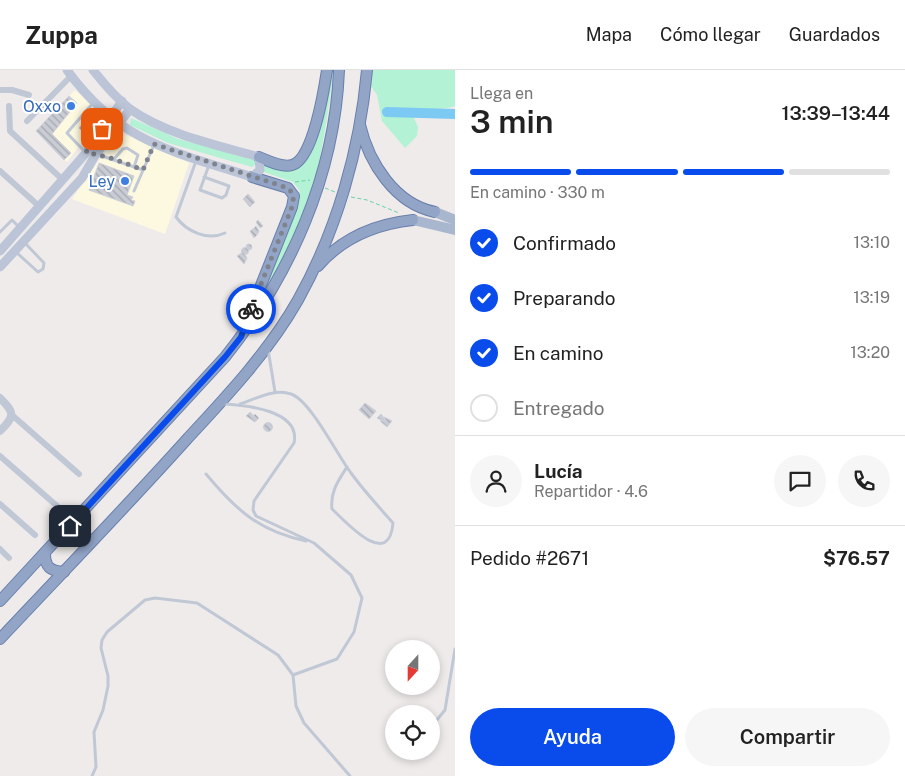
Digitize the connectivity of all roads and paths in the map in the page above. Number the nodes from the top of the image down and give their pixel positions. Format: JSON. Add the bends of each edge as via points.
{"nodes":[{"id":1,"x":93,"y":70,"type":"edge"},
{"id":2,"x":327,"y":70,"type":"edge"},
{"id":3,"x":339,"y":70,"type":"edge"},
{"id":4,"x":367,"y":70,"type":"edge"},
{"id":5,"x":69,"y":73,"type":"edge"},
{"id":6,"x":0,"y":90,"type":"edge"},
{"id":7,"x":29,"y":95,"type":"dead end"},
{"id":8,"x":122,"y":101,"type":"junction"},
{"id":9,"x":93,"y":102,"type":"junction"},
{"id":10,"x":9,"y":106,"type":"dead end"},
{"id":11,"x":130,"y":109,"type":"junction"},
{"id":12,"x":110,"y":118,"type":"junction"},
{"id":13,"x":27,"y":120,"type":"dead end"},
{"id":14,"x":360,"y":122,"type":"junction"},
{"id":15,"x":118,"y":125,"type":"junction"},
{"id":16,"x":154,"y":144,"type":"junction"},
{"id":17,"x":86,"y":152,"type":"junction"},
{"id":18,"x":96,"y":154,"type":"junction"},
{"id":19,"x":259,"y":157,"type":"junction"},
{"id":20,"x":197,"y":158,"type":"junction"},
{"id":21,"x":114,"y":159,"type":"junction"},
{"id":22,"x":209,"y":163,"type":"junction"},
{"id":23,"x":134,"y":167,"type":"junction"},
{"id":24,"x":143,"y":170,"type":"junction"},
{"id":25,"x":1,"y":174,"type":"edge"},
{"id":26,"x":252,"y":176,"type":"junction"},
{"id":27,"x":204,"y":177,"type":"junction"},
{"id":28,"x":63,"y":180,"type":"junction"},
{"id":29,"x":134,"y":191,"type":"dead end"},
{"id":30,"x":40,"y":207,"type":"junction"},
{"id":31,"x":435,"y":212,"type":"junction"},
{"id":32,"x":413,"y":220,"type":"junction"},
{"id":33,"x":455,"y":220,"type":"edge"},
{"id":34,"x":20,"y":228,"type":"junction"},
{"id":35,"x":455,"y":230,"type":"edge"},
{"id":36,"x":0,"y":232,"type":"edge"},
{"id":37,"x":224,"y":233,"type":"dead end"},
{"id":38,"x":24,"y":242,"type":"junction"},
{"id":39,"x":0,"y":251,"type":"edge"},
{"id":40,"x":16,"y":251,"type":"junction"},
{"id":41,"x":3,"y":263,"type":"edge"},
{"id":42,"x":310,"y":277,"type":"junction"},
{"id":43,"x":241,"y":337,"type":"junction"},
{"id":44,"x":267,"y":346,"type":"junction"},
{"id":45,"x":275,"y":392,"type":"junction"},
{"id":46,"x":0,"y":398,"type":"edge"},
{"id":47,"x":220,"y":403,"type":"junction"},
{"id":48,"x":238,"y":405,"type":"junction"},
{"id":49,"x":12,"y":415,"type":"junction"},
{"id":50,"x":0,"y":431,"type":"edge"},
{"id":51,"x":0,"y":456,"type":"edge"},
{"id":52,"x":347,"y":467,"type":"junction"},
{"id":53,"x":79,"y":474,"type":"dead end"},
{"id":54,"x":206,"y":474,"type":"dead end"},
{"id":55,"x":0,"y":504,"type":"edge"},
{"id":56,"x":57,"y":506,"type":"dead end"},
{"id":57,"x":34,"y":535,"type":"dead end"},
{"id":58,"x":314,"y":543,"type":"junction"},
{"id":59,"x":0,"y":549,"type":"edge"},
{"id":60,"x":45,"y":553,"type":"junction"},
{"id":61,"x":10,"y":558,"type":"dead end"},
{"id":62,"x":64,"y":572,"type":"junction"},
{"id":63,"x":0,"y":601,"type":"edge"},
{"id":64,"x":0,"y":639,"type":"edge"},
{"id":65,"x":455,"y":649,"type":"edge"},
{"id":66,"x":293,"y":676,"type":"junction"},
{"id":67,"x":455,"y":683,"type":"edge"},
{"id":68,"x":450,"y":686,"type":"junction"},
{"id":69,"x":440,"y":716,"type":"edge"},
{"id":70,"x":92,"y":776,"type":"edge"},
{"id":71,"x":350,"y":776,"type":"edge"}],
"edges":[{"from":1,"to":8,"type":"main road"},
{"from":2,"to":19,"type":"highway","via":[[313,131],[302,158],[291,166],[283,166]]},
{"from":3,"to":43,"type":"highway","via":[[330,139],[312,203],[278,282]]},
{"from":4,"to":14,"type":"highway"},
{"from":5,"to":9,"type":"main road"},
{"from":5,"to":13,"type":"street"},
{"from":6,"to":7,"type":"street"},
{"from":8,"to":11,"type":"main road"},
{"from":8,"to":12,"type":"main road"},
{"from":9,"to":12,"type":"main road"},
{"from":9,"to":17,"type":"lane","via":[[67,133]]},
{"from":10,"to":28,"type":"street","via":[[10,131]]},
{"from":11,"to":15,"type":"main road"},
{"from":11,"to":19,"type":"main road","via":[[177,132]]},
{"from":12,"to":15,"type":"main road"},
{"from":12,"to":17,"type":"main road"},
{"from":14,"to":31,"type":"highway","via":[[373,160],[394,191],[414,205]]},
{"from":14,"to":42,"type":"highway","via":[[344,191]]},
{"from":15,"to":16,"type":"main road"},
{"from":15,"to":18,"type":"main road"},
{"from":16,"to":20,"type":"main road"},
{"from":16,"to":24,"type":"lane"},
{"from":17,"to":18,"type":"lane"},
{"from":17,"to":28,"type":"main road"},
{"from":18,"to":21,"type":"lane"},
{"from":18,"to":38,"type":"main road","via":[[82,178]]},
{"from":19,"to":26,"type":"main road","via":[[260,170]]},
{"from":20,"to":22,"type":"main road"},
{"from":20,"to":37,"type":"lane","via":[[176,217],[208,237]]},
{"from":21,"to":23,"type":"lane"},
{"from":21,"to":23,"type":"lane","via":[[127,148],[138,154]]},
{"from":22,"to":26,"type":"main road"},
{"from":22,"to":27,"type":"lane"},
{"from":23,"to":24,"type":"lane"},
{"from":24,"to":29,"type":"lane"},
{"from":25,"to":30,"type":"street"},
{"from":26,"to":43,"type":"highway","via":[[288,188],[294,202]]},
{"from":27,"to":27,"type":"lane","via":[[200,190],[222,198],[226,195],[229,186]]},
{"from":28,"to":30,"type":"main road"},
{"from":30,"to":34,"type":"main road"},
{"from":31,"to":32,"type":"street"},
{"from":31,"to":33,"type":"main road"},
{"from":32,"to":35,"type":"main road"},
{"from":32,"to":42,"type":"highway","via":[[386,224],[349,239],[330,254]]},
{"from":34,"to":36,"type":"lane","via":[[12,220]]},
{"from":34,"to":39,"type":"main road"},
{"from":38,"to":40,"type":"main road"},
{"from":38,"to":40,"type":"lane","via":[[44,263],[43,269],[34,270]]},
{"from":39,"to":41,"type":"street"},
{"from":40,"to":41,"type":"main road"},
{"from":42,"to":44,"type":"highway"},
{"from":43,"to":60,"type":"highway"},
{"from":44,"to":45,"type":"lane"},
{"from":44,"to":47,"type":"highway"},
{"from":45,"to":48,"type":"lane"},
{"from":45,"to":52,"type":"lane","via":[[298,397]]},
{"from":46,"to":49,"type":"street"},
{"from":47,"to":48,"type":"lane"},
{"from":47,"to":62,"type":"highway"},
{"from":48,"to":58,"type":"lane","via":[[266,410],[293,426],[294,442],[254,501],[253,510],[256,516]]},
{"from":49,"to":50,"type":"street"},
{"from":49,"to":53,"type":"street"},
{"from":51,"to":56,"type":"street"},
{"from":52,"to":52,"type":"lane","via":[[393,524],[384,542],[366,541],[332,509],[334,488]]},
{"from":54,"to":58,"type":"lane","via":[[231,504],[252,520],[282,536]]},
{"from":55,"to":57,"type":"street"},
{"from":58,"to":66,"type":"lane","via":[[351,575],[362,598],[354,632],[336,659]]},
{"from":59,"to":61,"type":"street"},
{"from":60,"to":62,"type":"highway","via":[[46,564],[51,570]]},
{"from":60,"to":63,"type":"highway"},
{"from":62,"to":64,"type":"highway"},
{"from":65,"to":68,"type":"lane"},
{"from":66,"to":70,"type":"lane","via":[[278,655],[197,603],[162,598],[145,600],[102,640],[100,648],[108,686],[94,732],[96,767]]},
{"from":66,"to":71,"type":"lane","via":[[296,706],[304,723]]},
{"from":67,"to":68,"type":"lane"},
{"from":68,"to":69,"type":"lane","via":[[445,710]]}]}
